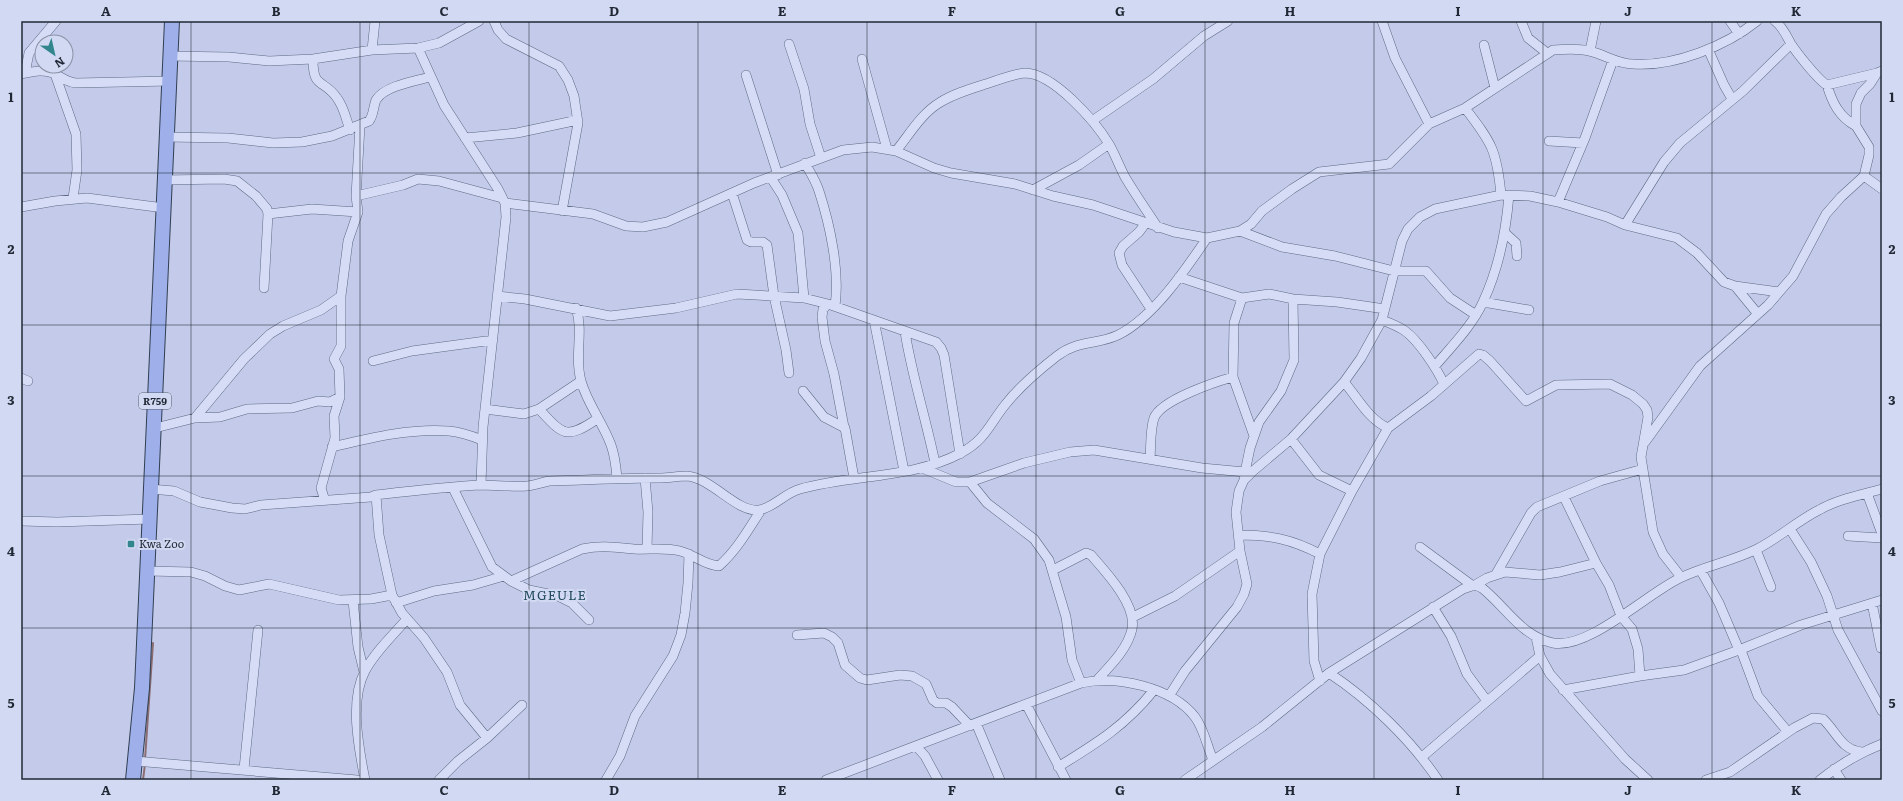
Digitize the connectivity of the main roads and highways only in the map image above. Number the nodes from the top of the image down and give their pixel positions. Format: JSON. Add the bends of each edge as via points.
{"nodes":[{"id":1,"x":172,"y":21,"type":"edge"},
{"id":2,"x":133,"y":780,"type":"edge"}],
"edges":[{"from":1,"to":2,"type":"main road","number":"R759","via":[[148,572],[142,688]]}]}
